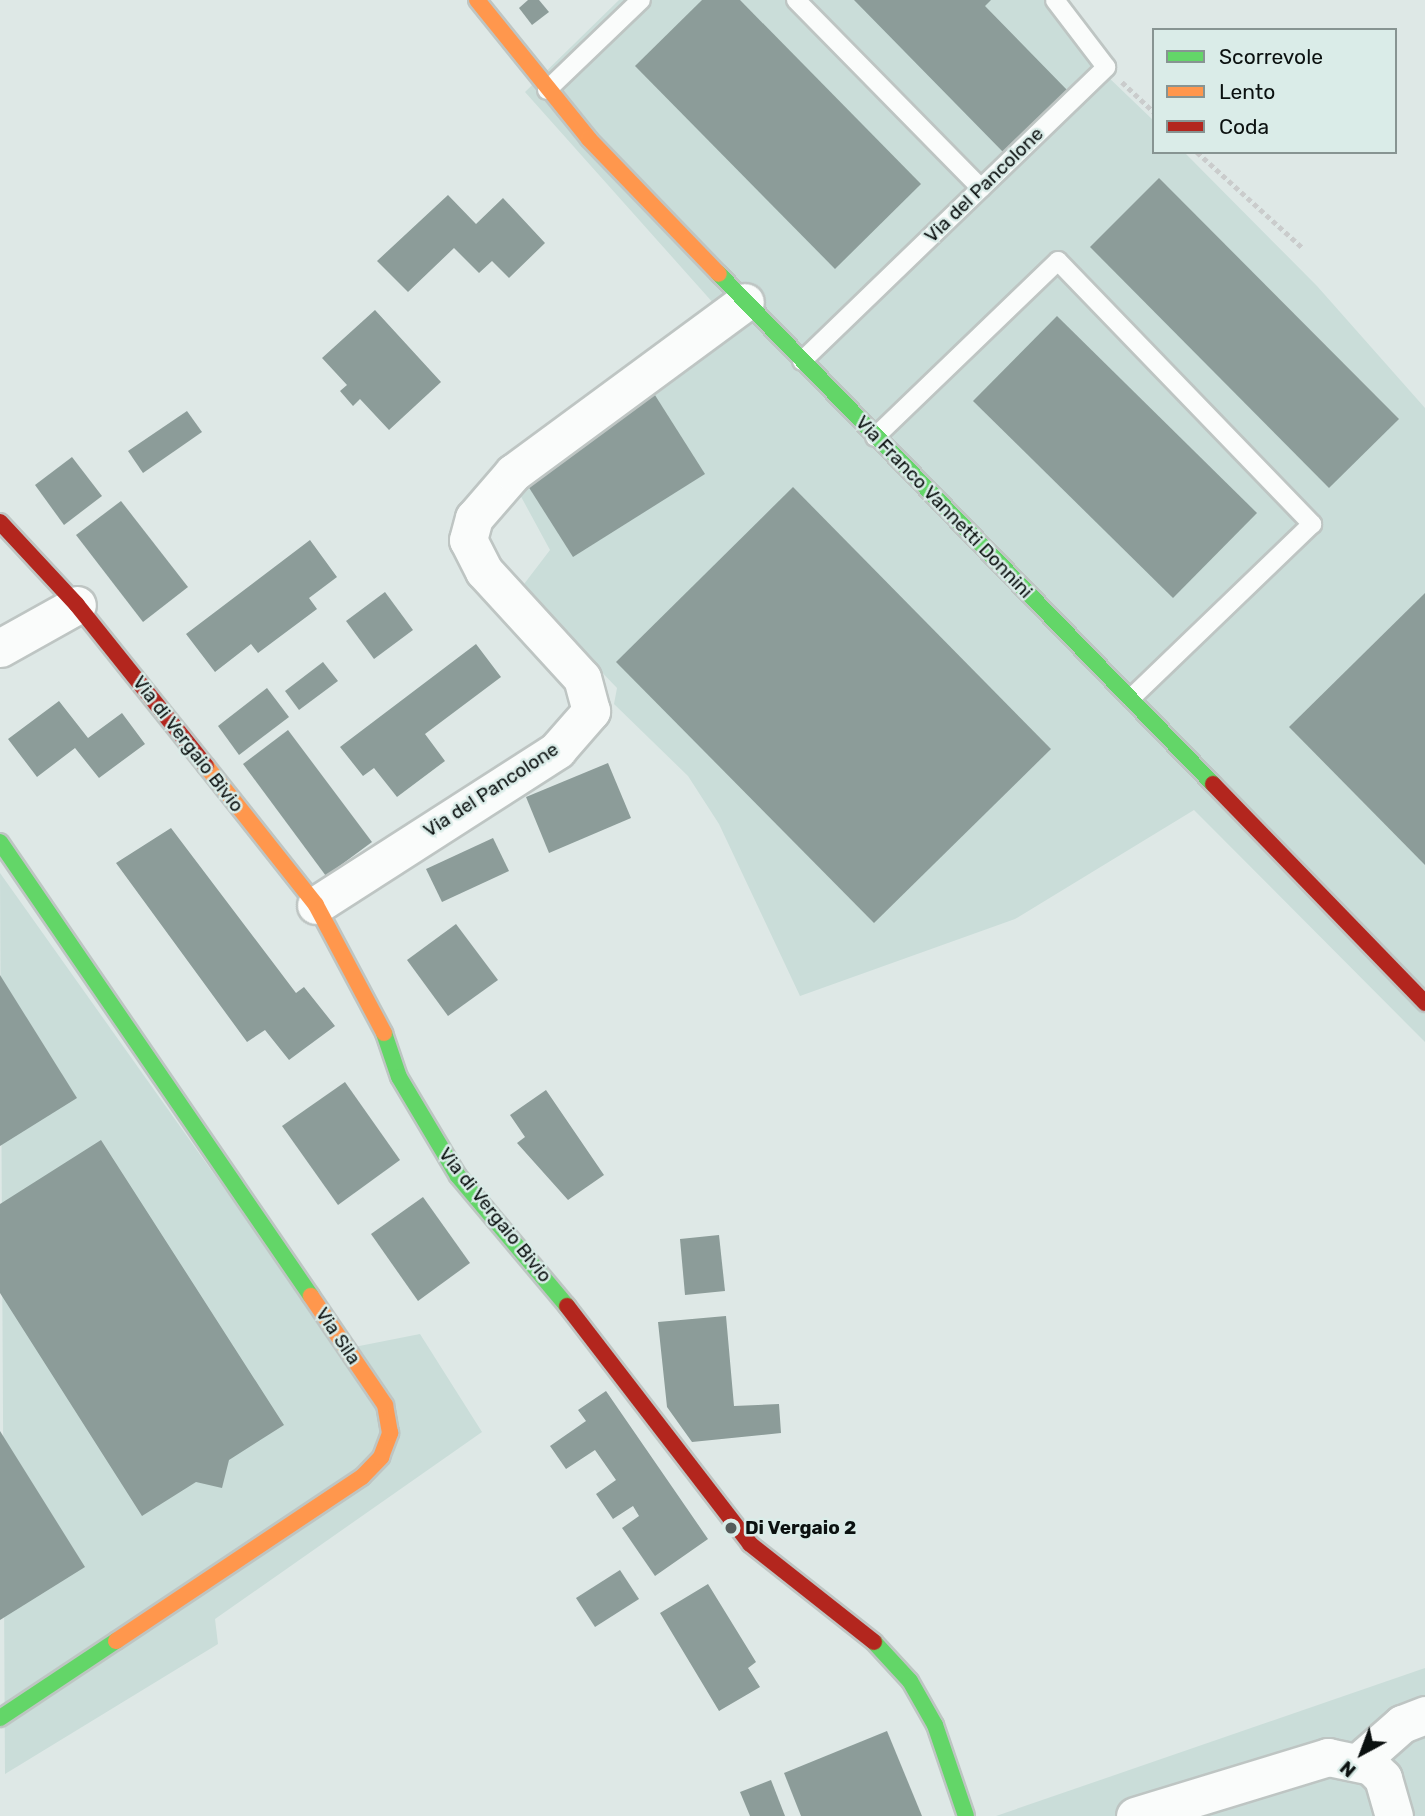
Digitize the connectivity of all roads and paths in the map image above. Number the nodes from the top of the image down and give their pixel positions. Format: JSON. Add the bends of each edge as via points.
{"nodes":[{"id":1,"x":477,"y":0,"type":"edge"},
{"id":2,"x":641,"y":0,"type":"edge"},
{"id":3,"x":796,"y":0,"type":"edge"},
{"id":4,"x":1055,"y":0,"type":"edge"},
{"id":5,"x":1107,"y":67,"type":"junction"},
{"id":6,"x":547,"y":90,"type":"junction"},
{"id":7,"x":1152,"y":109,"type":"edge"},
{"id":8,"x":1199,"y":154,"type":"edge"},
{"id":9,"x":981,"y":188,"type":"junction"},
{"id":10,"x":1304,"y":249,"type":"dead end"},
{"id":11,"x":745,"y":302,"type":"junction"},
{"id":12,"x":802,"y":361,"type":"junction"},
{"id":13,"x":875,"y":437,"type":"junction"},
{"id":14,"x":0,"y":522,"type":"edge"},
{"id":15,"x":77,"y":605,"type":"junction"},
{"id":16,"x":0,"y":648,"type":"edge"},
{"id":17,"x":1131,"y":698,"type":"junction"},
{"id":18,"x":0,"y":842,"type":"edge"},
{"id":19,"x":316,"y":905,"type":"junction"},
{"id":20,"x":1425,"y":1003,"type":"edge"},
{"id":21,"x":1425,"y":1715,"type":"edge"},
{"id":22,"x":0,"y":1717,"type":"edge"},
{"id":23,"x":1361,"y":1760,"type":"junction"},
{"id":24,"x":966,"y":1816,"type":"edge"},
{"id":25,"x":1135,"y":1816,"type":"edge"},
{"id":26,"x":1394,"y":1816,"type":"edge"}],
"edges":[{"from":1,"to":6,"type":"street","name":"Via Franco Vannetti Donnini"},
{"from":2,"to":6,"type":"lane"},
{"from":3,"to":9,"type":"lane"},
{"from":4,"to":5,"type":"lane"},
{"from":5,"to":7,"type":"path"},
{"from":5,"to":9,"type":"lane","name":"Via del Pancolone"},
{"from":6,"to":11,"type":"street","name":"Via Franco Vannetti Donnini"},
{"from":8,"to":10,"type":"path"},
{"from":9,"to":12,"type":"lane","name":"Via del Pancolone"},
{"from":11,"to":12,"type":"street","name":"Via Franco Vannetti Donnini"},
{"from":11,"to":19,"type":"street","name":"Via del Pancolone","via":[[513,473],[474,518],[468,540],[484,571],[582,678],[591,711],[557,750]]},
{"from":12,"to":13,"type":"street","name":"Via Franco Vannetti Donnini"},
{"from":13,"to":17,"type":"street","name":"Via Franco Vannetti Donnini"},
{"from":13,"to":17,"type":"lane","via":[[1058,261],[1312,524]]},
{"from":14,"to":15,"type":"street","name":"Via di Vergaio Bivio"},
{"from":15,"to":16,"type":"street"},
{"from":15,"to":19,"type":"street","name":"Via di Vergaio Bivio"},
{"from":17,"to":20,"type":"street","name":"Via Franco Vannetti Donnini"},
{"from":18,"to":22,"type":"street","name":"Via Sila","via":[[385,1405],[390,1433],[381,1457],[362,1477]]},
{"from":19,"to":24,"type":"street","name":"Via di Vergaio Bivio","via":[[374,1004],[399,1077],[458,1176],[628,1379],[750,1544],[897,1664],[935,1725]]},
{"from":21,"to":23,"type":"street","via":[[1402,1724]]},
{"from":23,"to":25,"type":"street","via":[[1328,1757],[1291,1766]]},
{"from":23,"to":26,"type":"street","via":[[1382,1778]]}]}
